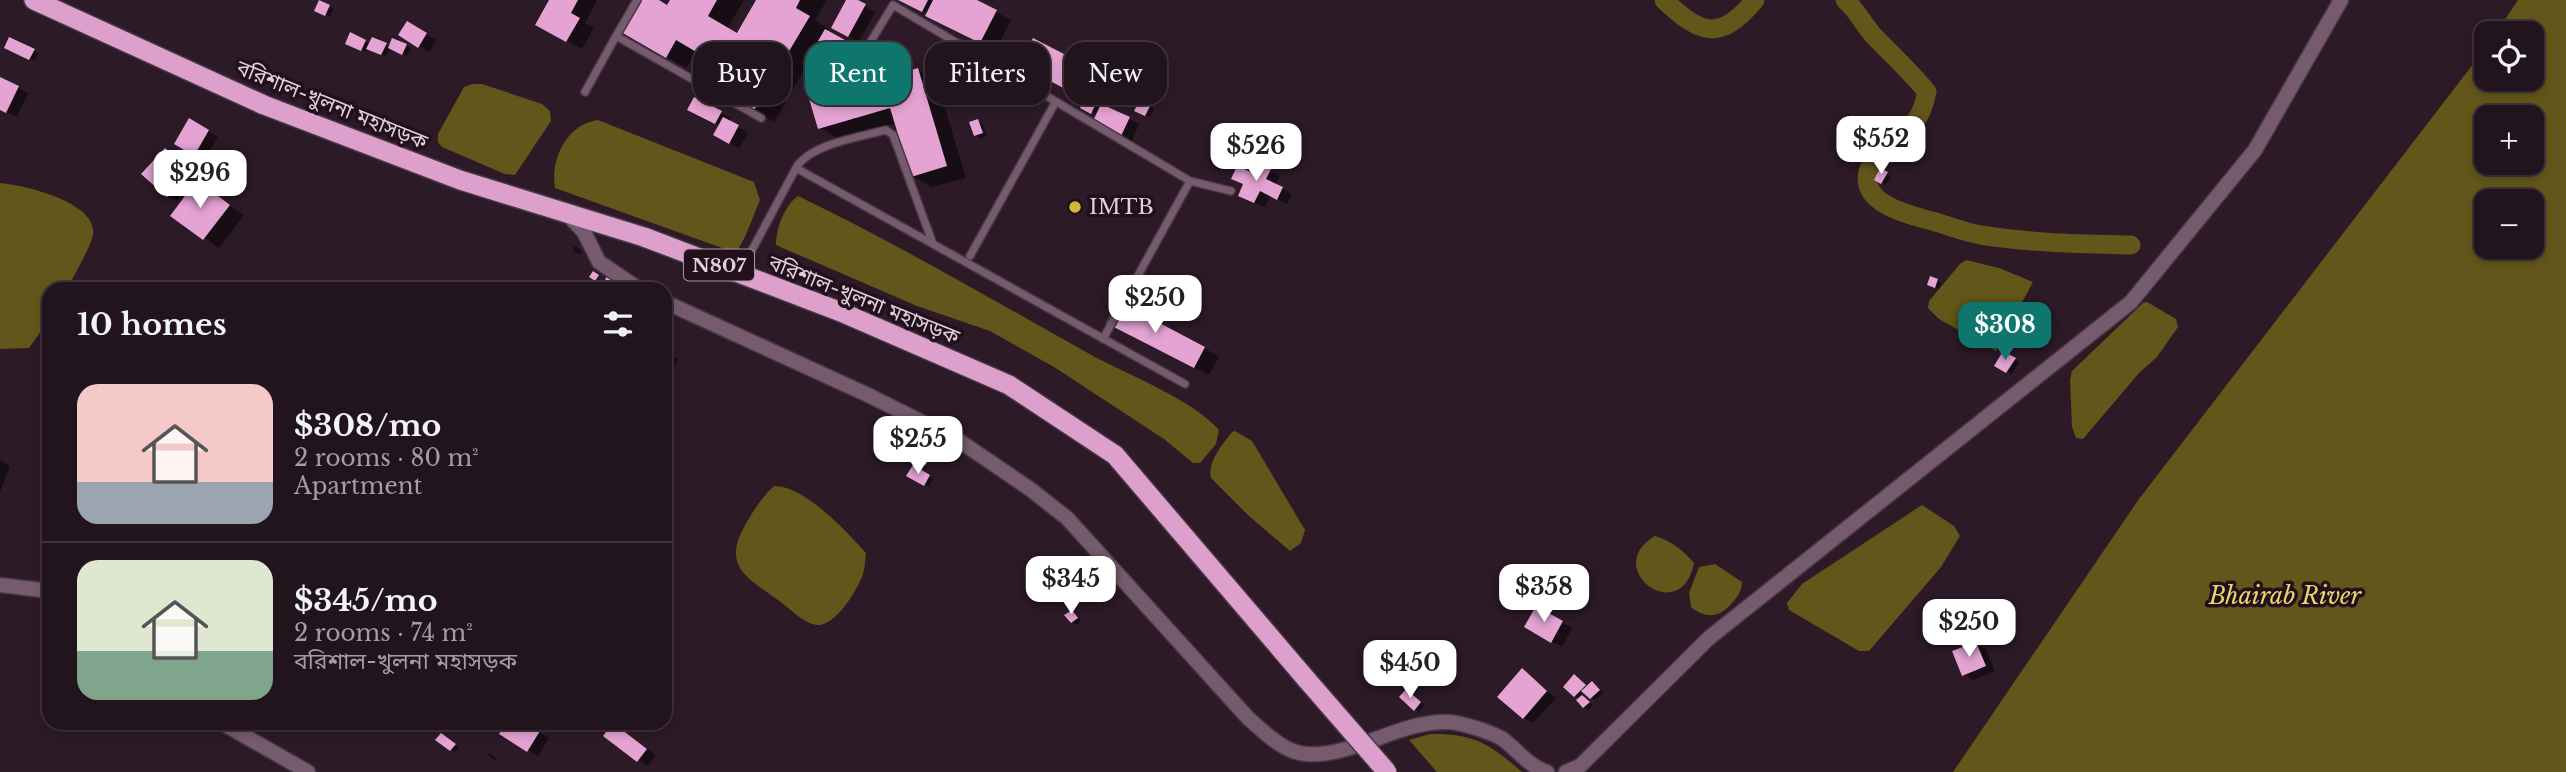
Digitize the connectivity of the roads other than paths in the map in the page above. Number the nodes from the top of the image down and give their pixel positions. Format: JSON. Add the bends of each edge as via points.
{"nodes":[{"id":1,"x":34,"y":0,"type":"edge"},
{"id":2,"x":637,"y":0,"type":"edge"},
{"id":3,"x":2341,"y":0,"type":"edge"},
{"id":4,"x":617,"y":36,"type":"junction"},
{"id":5,"x":870,"y":42,"type":"edge"},
{"id":6,"x":584,"y":92,"type":"dead end"},
{"id":7,"x":1055,"y":103,"type":"junction"},
{"id":8,"x":761,"y":118,"type":"dead end"},
{"id":9,"x":796,"y":168,"type":"junction"},
{"id":10,"x":1190,"y":181,"type":"junction"},
{"id":11,"x":1231,"y":191,"type":"dead end"},
{"id":12,"x":565,"y":212,"type":"junction"},
{"id":13,"x":933,"y":244,"type":"junction"},
{"id":14,"x":970,"y":256,"type":"dead end"},
{"id":15,"x":745,"y":263,"type":"dead end"},
{"id":16,"x":629,"y":282,"type":"edge"},
{"id":17,"x":672,"y":305,"type":"edge"},
{"id":18,"x":1103,"y":339,"type":"junction"},
{"id":19,"x":1185,"y":384,"type":"dead end"},
{"id":20,"x":0,"y":585,"type":"edge"},
{"id":21,"x":42,"y":590,"type":"edge"},
{"id":22,"x":234,"y":730,"type":"edge"},
{"id":23,"x":308,"y":772,"type":"edge"},
{"id":24,"x":1387,"y":772,"type":"edge"},
{"id":25,"x":1547,"y":772,"type":"edge"},
{"id":26,"x":1566,"y":772,"type":"edge"}],
"edges":[{"from":1,"to":12,"type":"highway","name":"বরিশাল-খুলনা মহাসড়ক","number":"N807","via":[[264,105],[460,180]]},
{"from":2,"to":4,"type":"lane"},
{"from":3,"to":26,"type":"street","via":[[2255,150],[2131,302],[1709,638],[1580,766]]},
{"from":4,"to":6,"type":"lane"},
{"from":4,"to":8,"type":"lane"},
{"from":5,"to":7,"type":"lane","via":[[893,5]]},
{"from":7,"to":10,"type":"lane"},
{"from":7,"to":14,"type":"lane"},
{"from":9,"to":13,"type":"lane"},
{"from":9,"to":13,"type":"lane","via":[[814,151],[886,130],[893,135]]},
{"from":9,"to":15,"type":"lane"},
{"from":10,"to":11,"type":"lane"},
{"from":10,"to":18,"type":"lane"},
{"from":12,"to":16,"type":"street","via":[[584,232],[599,262]]},
{"from":12,"to":24,"type":"highway","name":"বরিশাল-খুলনা মহাসড়ক","number":"N807","bridge":true,"via":[[841,312],[1009,385],[1115,454]]},
{"from":13,"to":18,"type":"lane"},
{"from":17,"to":25,"type":"street","via":[[958,440],[1030,489],[1067,518],[1248,718],[1277,742],[1306,755],[1421,724],[1450,722],[1501,737],[1537,769]]},
{"from":18,"to":19,"type":"lane"},
{"from":20,"to":21,"type":"street"},
{"from":22,"to":23,"type":"street"}]}
